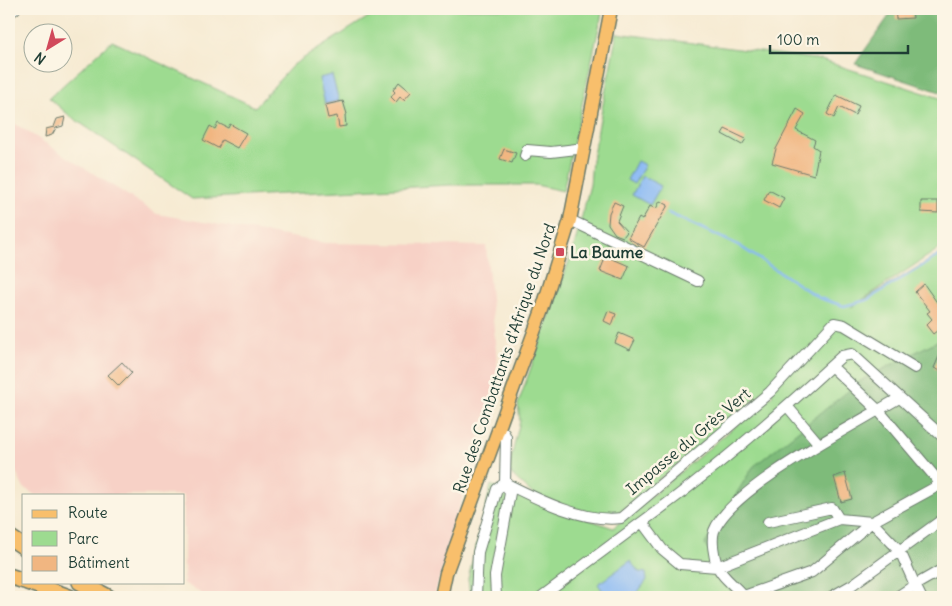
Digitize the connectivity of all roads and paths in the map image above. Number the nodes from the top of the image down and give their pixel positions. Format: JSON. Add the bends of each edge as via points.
{"nodes":[{"id":1,"x":15,"y":9,"type":"edge"},
{"id":2,"x":611,"y":9,"type":"edge"},
{"id":3,"x":9,"y":13,"type":"edge"},
{"id":4,"x":585,"y":148,"type":"junction"},
{"id":5,"x":525,"y":156,"type":"dead end"},
{"id":6,"x":570,"y":220,"type":"junction"},
{"id":7,"x":698,"y":281,"type":"dead end"},
{"id":8,"x":831,"y":366,"type":"junction"},
{"id":9,"x":915,"y":368,"type":"dead end"},
{"id":10,"x":899,"y":398,"type":"junction"},
{"id":11,"x":787,"y":406,"type":"junction"},
{"id":12,"x":879,"y":410,"type":"junction"},
{"id":13,"x":497,"y":430,"type":"junction"},
{"id":14,"x":943,"y":437,"type":"edge"},
{"id":15,"x":819,"y":444,"type":"junction"},
{"id":16,"x":505,"y":483,"type":"junction"},
{"id":17,"x":942,"y":483,"type":"edge"},
{"id":18,"x":839,"y":519,"type":"junction"},
{"id":19,"x":943,"y":519,"type":"edge"},
{"id":20,"x":642,"y":522,"type":"junction"},
{"id":21,"x":768,"y":522,"type":"dead end"},
{"id":22,"x":872,"y":522,"type":"junction"},
{"id":23,"x":9,"y":537,"type":"edge"},
{"id":24,"x":22,"y":546,"type":"edge"},
{"id":25,"x":900,"y":551,"type":"junction"},
{"id":26,"x":717,"y":567,"type":"junction"},
{"id":27,"x":943,"y":568,"type":"edge"},
{"id":28,"x":9,"y":576,"type":"edge"},
{"id":29,"x":22,"y":581,"type":"edge"},
{"id":30,"x":31,"y":584,"type":"edge"},
{"id":31,"x":84,"y":584,"type":"edge"},
{"id":32,"x":915,"y":585,"type":"junction"},
{"id":33,"x":69,"y":597,"type":"edge"},
{"id":34,"x":108,"y":597,"type":"edge"},
{"id":35,"x":441,"y":597,"type":"edge"},
{"id":36,"x":476,"y":597,"type":"edge"},
{"id":37,"x":496,"y":597,"type":"edge"},
{"id":38,"x":541,"y":597,"type":"edge"},
{"id":39,"x":744,"y":597,"type":"edge"},
{"id":40,"x":831,"y":597,"type":"edge"},
{"id":41,"x":897,"y":597,"type":"edge"},
{"id":42,"x":921,"y":597,"type":"edge"}],
"edges":[{"from":1,"to":3,"type":"street"},
{"from":2,"to":4,"type":"main road","name":"Rue des Combattants d'Afrique du Nord"},
{"from":4,"to":5,"type":"street","via":[[551,152],[527,150]]},
{"from":4,"to":6,"type":"main road","name":"Rue des Combattants d'Afrique du Nord"},
{"from":6,"to":7,"type":"street"},
{"from":6,"to":13,"type":"main road","name":"Rue des Combattants d'Afrique du Nord","via":[[542,310]]},
{"from":8,"to":10,"type":"street","via":[[842,356],[852,354]]},
{"from":8,"to":11,"type":"street"},
{"from":8,"to":12,"type":"street"},
{"from":9,"to":16,"type":"street","name":"Impasse du Grès Vert","via":[[844,325],[834,323],[770,392],[621,518],[604,521],[540,501]]},
{"from":10,"to":12,"type":"street"},
{"from":10,"to":14,"type":"street"},
{"from":11,"to":15,"type":"street"},
{"from":11,"to":20,"type":"street","via":[[695,484]]},
{"from":12,"to":15,"type":"street"},
{"from":12,"to":17,"type":"street"},
{"from":13,"to":16,"type":"street","via":[[506,437]]},
{"from":13,"to":35,"type":"main road","name":"Rue des Combattants d'Afrique du Nord","via":[[446,573]]},
{"from":15,"to":26,"type":"street","via":[[733,505],[714,532]]},
{"from":16,"to":36,"type":"street","via":[[496,489],[478,552]]},
{"from":16,"to":37,"type":"street","via":[[510,493],[495,576]]},
{"from":17,"to":22,"type":"street"},
{"from":18,"to":21,"type":"street","via":[[832,508]]},
{"from":18,"to":22,"type":"street"},
{"from":18,"to":26,"type":"street"},
{"from":19,"to":25,"type":"street"},
{"from":20,"to":26,"type":"street","via":[[662,549],[680,564]]},
{"from":20,"to":38,"type":"street"},
{"from":22,"to":25,"type":"street"},
{"from":22,"to":39,"type":"street","via":[[812,572]]},
{"from":23,"to":24,"type":"highway"},
{"from":25,"to":32,"type":"street"},
{"from":25,"to":40,"type":"street"},
{"from":26,"to":39,"type":"street"},
{"from":27,"to":32,"type":"street"},
{"from":28,"to":29,"type":"highway"},
{"from":30,"to":33,"type":"highway"},
{"from":31,"to":34,"type":"highway"},
{"from":32,"to":41,"type":"street"},
{"from":32,"to":42,"type":"street"}]}
